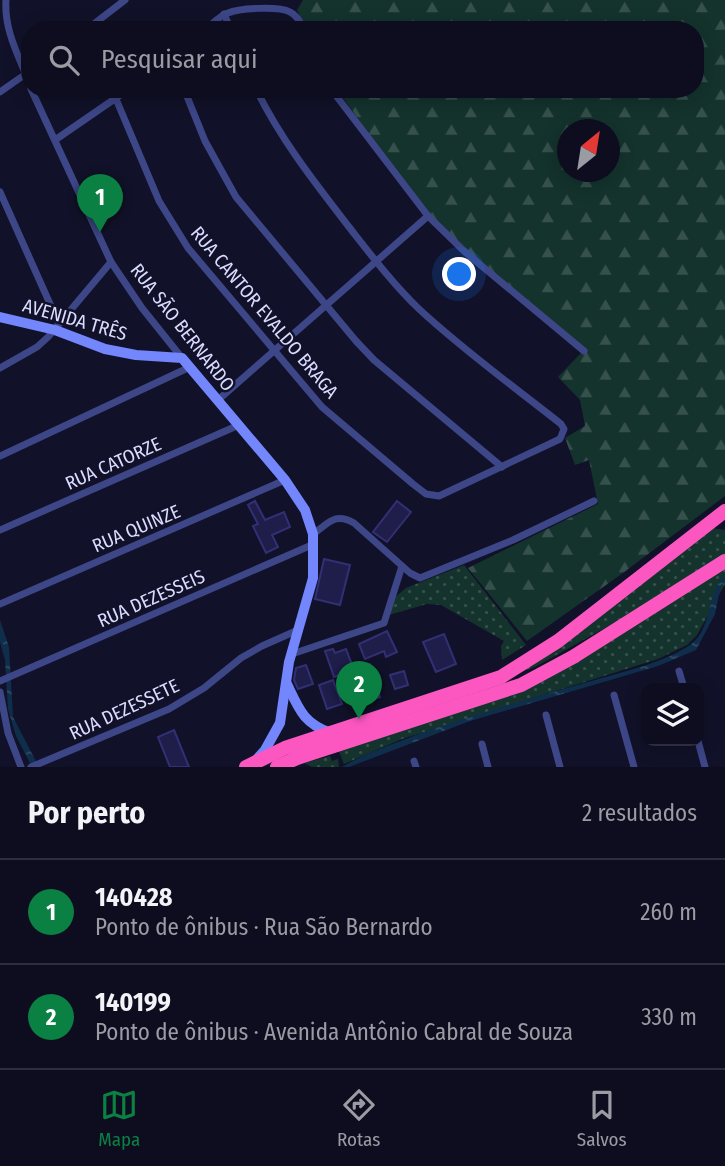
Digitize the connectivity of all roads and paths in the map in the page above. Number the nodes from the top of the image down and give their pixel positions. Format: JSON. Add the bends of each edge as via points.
{"nodes":[{"id":1,"x":6,"y":0,"type":"edge"},
{"id":2,"x":125,"y":0,"type":"edge"},
{"id":3,"x":224,"y":14,"type":"junction"},
{"id":4,"x":98,"y":21,"type":"edge"},
{"id":5,"x":216,"y":21,"type":"edge"},
{"id":6,"x":227,"y":21,"type":"edge"},
{"id":7,"x":299,"y":21,"type":"edge"},
{"id":8,"x":21,"y":57,"type":"edge"},
{"id":9,"x":21,"y":77,"type":"edge"},
{"id":10,"x":0,"y":92,"type":"edge"},
{"id":11,"x":36,"y":98,"type":"edge"},
{"id":12,"x":188,"y":98,"type":"edge"},
{"id":13,"x":261,"y":98,"type":"edge"},
{"id":14,"x":338,"y":98,"type":"edge"},
{"id":15,"x":116,"y":99,"type":"joint"},
{"id":16,"x":55,"y":140,"type":"junction"},
{"id":17,"x":0,"y":192,"type":"edge"},
{"id":18,"x":428,"y":216,"type":"junction"},
{"id":19,"x":376,"y":261,"type":"junction"},
{"id":20,"x":111,"y":262,"type":"junction"},
{"id":21,"x":326,"y":306,"type":"junction"},
{"id":22,"x":0,"y":317,"type":"edge"},
{"id":23,"x":57,"y":327,"type":"junction"},
{"id":24,"x":583,"y":351,"type":"dead end"},
{"id":25,"x":274,"y":352,"type":"junction"},
{"id":26,"x":182,"y":358,"type":"junction"},
{"id":27,"x":190,"y":367,"type":"junction"},
{"id":28,"x":0,"y":368,"type":"edge"},
{"id":29,"x":218,"y":400,"type":"junction"},
{"id":30,"x":239,"y":425,"type":"junction"},
{"id":31,"x":0,"y":456,"type":"edge"},
{"id":32,"x":502,"y":467,"type":"junction"},
{"id":33,"x":285,"y":481,"type":"junction"},
{"id":34,"x":594,"y":501,"type":"dead end"},
{"id":35,"x":725,"y":511,"type":"edge"},
{"id":36,"x":701,"y":528,"type":"junction"},
{"id":37,"x":725,"y":528,"type":"edge"},
{"id":38,"x":0,"y":530,"type":"edge"},
{"id":39,"x":313,"y":539,"type":"junction"},
{"id":40,"x":725,"y":561,"type":"edge"},
{"id":41,"x":402,"y":566,"type":"junction"},
{"id":42,"x":1,"y":604,"type":"edge"},
{"id":43,"x":298,"y":630,"type":"junction"},
{"id":44,"x":292,"y":654,"type":"junction"},
{"id":45,"x":679,"y":671,"type":"dead end"},
{"id":46,"x":2,"y":680,"type":"edge"},
{"id":47,"x":683,"y":683,"type":"edge"},
{"id":48,"x":287,"y":684,"type":"junction"},
{"id":49,"x":0,"y":692,"type":"edge"},
{"id":50,"x":614,"y":695,"type":"dead end"},
{"id":51,"x":546,"y":715,"type":"dead end"},
{"id":52,"x":331,"y":733,"type":"junction"},
{"id":53,"x":482,"y":744,"type":"dead end"},
{"id":54,"x":699,"y":746,"type":"edge"},
{"id":55,"x":249,"y":765,"type":"edge"},
{"id":56,"x":22,"y":767,"type":"edge"},
{"id":57,"x":31,"y":767,"type":"edge"},
{"id":58,"x":277,"y":767,"type":"edge"},
{"id":59,"x":488,"y":767,"type":"edge"},
{"id":60,"x":560,"y":767,"type":"edge"},
{"id":61,"x":634,"y":767,"type":"edge"},
{"id":62,"x":705,"y":767,"type":"edge"}],
"edges":[{"from":1,"to":8,"type":"street","name":"RUA SÃO BERNARDO","via":[[8,29]]},
{"from":2,"to":4,"type":"street"},
{"from":3,"to":5,"type":"street"},
{"from":3,"to":6,"type":"street"},
{"from":3,"to":7,"type":"street","via":[[241,9],[283,9]]},
{"from":9,"to":10,"type":"street"},
{"from":11,"to":16,"type":"street","name":"RUA SÃO BERNARDO"},
{"from":12,"to":21,"type":"street","via":[[225,180]]},
{"from":13,"to":19,"type":"street","via":[[307,173]]},
{"from":14,"to":18,"type":"street"},
{"from":15,"to":16,"type":"street"},
{"from":15,"to":25,"type":"street","name":"RUA CANTOR EVALDO BRAGA","via":[[171,223]]},
{"from":16,"to":20,"type":"street","name":"RUA SÃO BERNARDO"},
{"from":17,"to":23,"type":"street"},
{"from":18,"to":19,"type":"street"},
{"from":18,"to":24,"type":"street"},
{"from":19,"to":21,"type":"street"},
{"from":19,"to":32,"type":"street","via":[[449,336],[561,424],[561,439]]},
{"from":20,"to":23,"type":"street"},
{"from":20,"to":26,"type":"street","name":"RUA SÃO BERNARDO"},
{"from":21,"to":25,"type":"street"},
{"from":21,"to":32,"type":"street","via":[[374,360]]},
{"from":22,"to":23,"type":"street","name":"AVENIDA TRÊS"},
{"from":23,"to":26,"type":"street","name":"AVENIDA TRÊS","via":[[74,339],[105,349]]},
{"from":23,"to":28,"type":"street","via":[[37,347]]},
{"from":25,"to":29,"type":"street"},
{"from":25,"to":32,"type":"street","name":"RUA CANTOR EVALDO BRAGA","via":[[322,407],[433,496]]},
{"from":26,"to":27,"type":"street","name":"RUA SÃO BERNARDO"},
{"from":27,"to":29,"type":"street","name":"RUA SÃO BERNARDO"},
{"from":27,"to":31,"type":"street"},
{"from":29,"to":30,"type":"street","name":"RUA SÃO BERNARDO"},
{"from":30,"to":33,"type":"street","name":"RUA SÃO BERNARDO"},
{"from":30,"to":38,"type":"street","name":"RUA CATORZE"},
{"from":33,"to":39,"type":"street","name":"RUA SÃO BERNARDO","via":[[305,510]]},
{"from":33,"to":42,"type":"street","name":"RUA QUINZE"},
{"from":34,"to":41,"type":"street","via":[[424,578]]},
{"from":35,"to":36,"type":"highway"},
{"from":36,"to":37,"type":"highway"},
{"from":36,"to":52,"type":"highway","via":[[558,641],[501,677]]},
{"from":39,"to":41,"type":"street","name":"RUA DEZESSEIS","via":[[336,518],[345,517]]},
{"from":39,"to":43,"type":"street","via":[[313,578]]},
{"from":39,"to":46,"type":"street","name":"RUA DEZESSEIS"},
{"from":40,"to":58,"type":"highway","via":[[521,685]]},
{"from":41,"to":44,"type":"street","via":[[384,623]]},
{"from":43,"to":44,"type":"street"},
{"from":43,"to":57,"type":"street","name":"RUA DEZESSETE","via":[[241,658],[169,709]]},
{"from":44,"to":48,"type":"street"},
{"from":45,"to":47,"type":"street"},
{"from":48,"to":52,"type":"street","via":[[303,716]]},
{"from":48,"to":55,"type":"street","via":[[280,723],[265,750]]},
{"from":49,"to":56,"type":"street","via":[[8,733]]},
{"from":50,"to":61,"type":"street"},
{"from":51,"to":60,"type":"street"},
{"from":52,"to":55,"type":"highway"},
{"from":53,"to":59,"type":"street"},
{"from":54,"to":62,"type":"street"}]}
